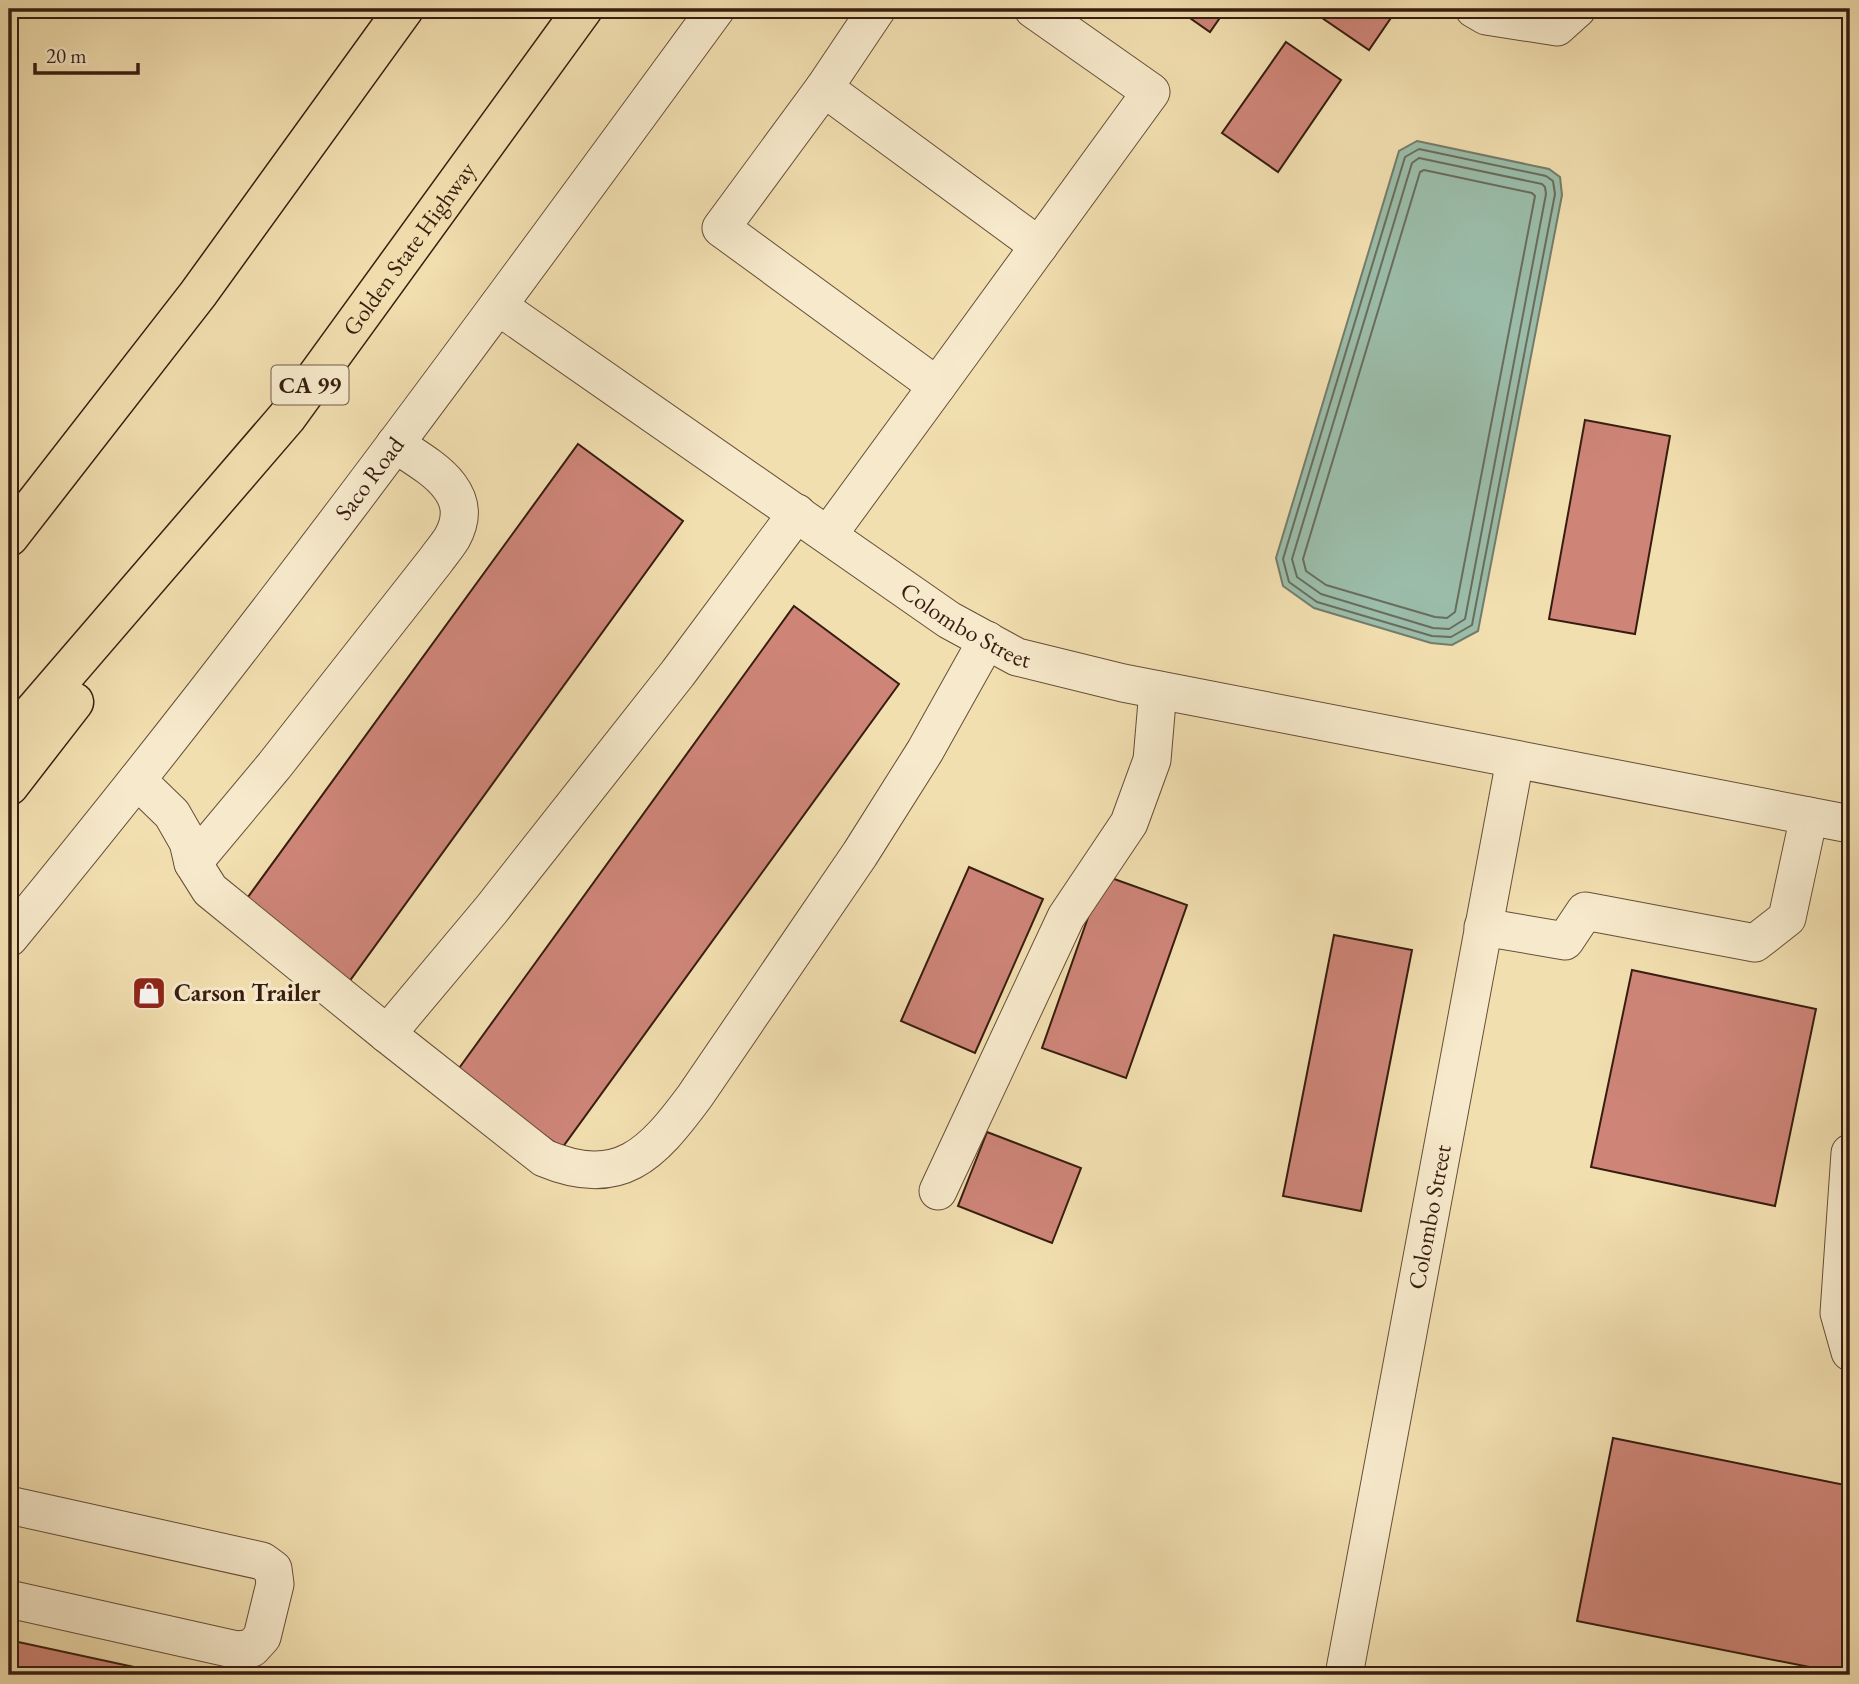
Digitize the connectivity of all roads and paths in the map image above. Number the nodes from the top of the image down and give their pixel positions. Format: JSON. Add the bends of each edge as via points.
{"nodes":[{"id":1,"x":404,"y":9,"type":"edge"},
{"id":2,"x":583,"y":9,"type":"edge"},
{"id":3,"x":716,"y":9,"type":"edge"},
{"id":4,"x":877,"y":9,"type":"edge"},
{"id":5,"x":1033,"y":9,"type":"edge"},
{"id":6,"x":1474,"y":9,"type":"edge"},
{"id":7,"x":1577,"y":9,"type":"edge"},
{"id":8,"x":824,"y":88,"type":"junction"},
{"id":9,"x":1039,"y":246,"type":"junction"},
{"id":10,"x":498,"y":306,"type":"junction"},
{"id":11,"x":937,"y":386,"type":"junction"},
{"id":12,"x":287,"y":417,"type":"junction"},
{"id":13,"x":395,"y":443,"type":"junction"},
{"id":14,"x":797,"y":513,"type":"junction"},
{"id":15,"x":828,"y":535,"type":"junction"},
{"id":16,"x":9,"y":537,"type":"edge"},
{"id":17,"x":987,"y":640,"type":"junction"},
{"id":18,"x":1158,"y":690,"type":"junction"},
{"id":19,"x":9,"y":740,"type":"edge"},
{"id":20,"x":1515,"y":760,"type":"junction"},
{"id":21,"x":137,"y":780,"type":"junction"},
{"id":22,"x":9,"y":786,"type":"edge"},
{"id":23,"x":1809,"y":816,"type":"junction"},
{"id":24,"x":1850,"y":824,"type":"edge"},
{"id":25,"x":194,"y":863,"type":"junction"},
{"id":26,"x":1483,"y":927,"type":"junction"},
{"id":27,"x":9,"y":937,"type":"edge"},
{"id":28,"x":387,"y":1034,"type":"junction"},
{"id":29,"x":1850,"y":1153,"type":"edge"},
{"id":30,"x":938,"y":1191,"type":"dead end"},
{"id":31,"x":1850,"y":1352,"type":"edge"},
{"id":32,"x":9,"y":1505,"type":"edge"},
{"id":33,"x":9,"y":1600,"type":"edge"},
{"id":34,"x":1344,"y":1675,"type":"edge"}],
"edges":[{"from":1,"to":16,"type":"highway","via":[[198,294]]},
{"from":2,"to":12,"type":"highway","name":"Golden State Highway","number":"CA 99"},
{"from":3,"to":10,"type":"street","name":"Saco Road"},
{"from":4,"to":8,"type":"street"},
{"from":5,"to":9,"type":"street","via":[[1152,92]]},
{"from":6,"to":7,"type":"street","via":[[1486,16],[1557,27]]},
{"from":8,"to":9,"type":"street"},
{"from":8,"to":11,"type":"street","via":[[721,229]]},
{"from":9,"to":11,"type":"street"},
{"from":10,"to":13,"type":"street","name":"Saco Road"},
{"from":10,"to":14,"type":"street","name":"Colombo Street"},
{"from":11,"to":15,"type":"street"},
{"from":12,"to":19,"type":"highway","name":"Golden State Highway","number":"CA 99"},
{"from":12,"to":22,"type":"highway","via":[[189,554]]},
{"from":13,"to":21,"type":"street","name":"Saco Road"},
{"from":13,"to":25,"type":"street","via":[[450,484],[458,501],[452,537]]},
{"from":14,"to":15,"type":"street","name":"Colombo Street"},
{"from":14,"to":28,"type":"street","via":[[491,911]]},
{"from":15,"to":17,"type":"street","name":"Colombo Street","via":[[949,620]]},
{"from":17,"to":18,"type":"street","name":"Colombo Street","via":[[1017,657]]},
{"from":17,"to":28,"type":"street","via":[[925,751],[796,950],[672,1127],[632,1162],[591,1171],[563,1167],[544,1158]]},
{"from":18,"to":20,"type":"street","name":"Colombo Street"},
{"from":18,"to":30,"type":"street","via":[[1152,760],[1129,823],[1066,917]]},
{"from":20,"to":23,"type":"street","name":"Colombo Street"},
{"from":20,"to":26,"type":"street","name":"Colombo Street"},
{"from":21,"to":25,"type":"street","via":[[172,814]]},
{"from":21,"to":27,"type":"street","name":"Saco Road"},
{"from":23,"to":24,"type":"street","name":"Colombo Street"},
{"from":23,"to":26,"type":"street","via":[[1787,918],[1755,943],[1585,911],[1565,941]]},
{"from":25,"to":28,"type":"street","via":[[210,890]]},
{"from":26,"to":34,"type":"street","name":"Colombo Street"},
{"from":29,"to":31,"type":"street","via":[[1839,1313]]},
{"from":32,"to":33,"type":"street","via":[[262,1561],[273,1569],[275,1584],[262,1637],[252,1648],[237,1650]]}]}
